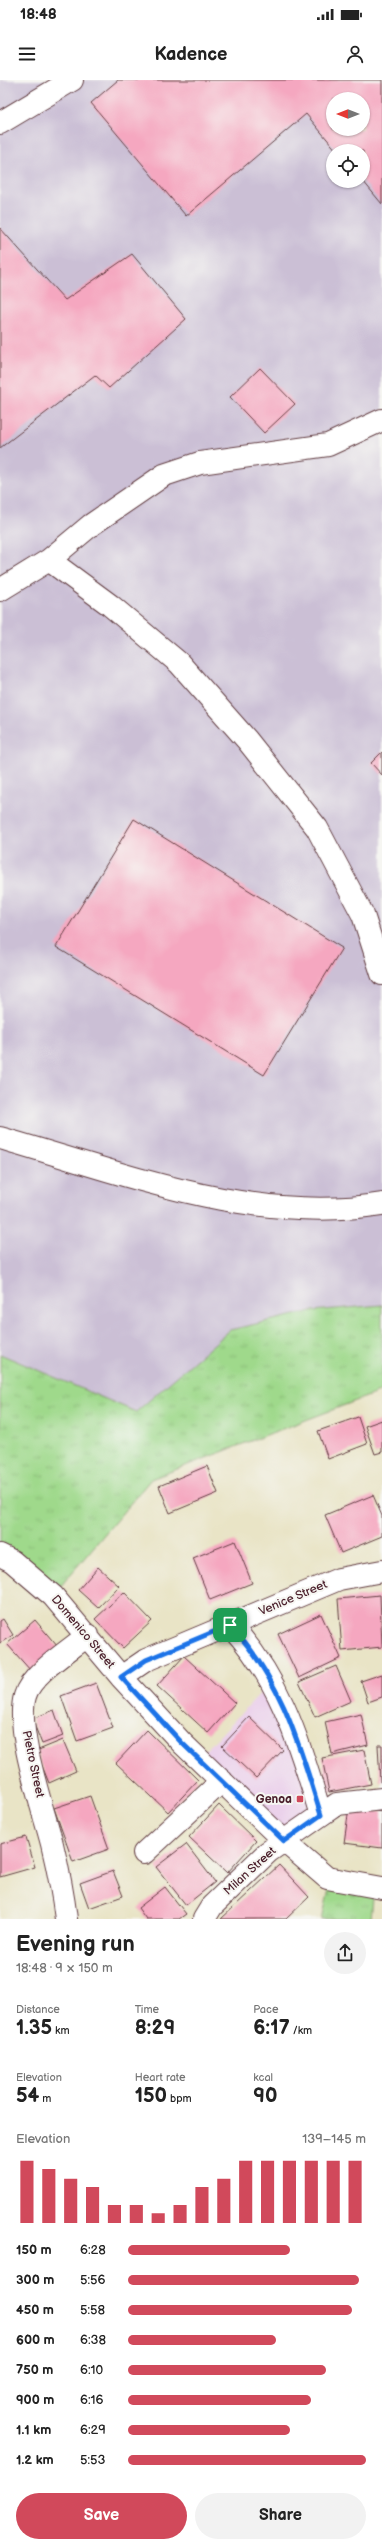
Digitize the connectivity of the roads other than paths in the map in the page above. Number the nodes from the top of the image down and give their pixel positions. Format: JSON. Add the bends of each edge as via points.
{"nodes":[{"id":1,"x":72,"y":80,"type":"edge"},
{"id":2,"x":0,"y":123,"type":"edge"},
{"id":3,"x":382,"y":420,"type":"edge"},
{"id":4,"x":49,"y":560,"type":"junction"},
{"id":5,"x":0,"y":590,"type":"edge"},
{"id":6,"x":382,"y":974,"type":"edge"},
{"id":7,"x":0,"y":1138,"type":"edge"},
{"id":8,"x":382,"y":1204,"type":"edge"},
{"id":9,"x":0,"y":1555,"type":"edge"},
{"id":10,"x":382,"y":1572,"type":"edge"},
{"id":11,"x":230,"y":1625,"type":"junction"},
{"id":12,"x":88,"y":1635,"type":"junction"},
{"id":13,"x":121,"y":1677,"type":"junction"},
{"id":14,"x":222,"y":1782,"type":"junction"},
{"id":15,"x":382,"y":1799,"type":"edge"},
{"id":16,"x":321,"y":1815,"type":"junction"},
{"id":17,"x":284,"y":1841,"type":"junction"},
{"id":18,"x":144,"y":1853,"type":"dead end"},
{"id":19,"x":382,"y":1888,"type":"edge"},
{"id":20,"x":66,"y":1919,"type":"edge"},
{"id":21,"x":204,"y":1919,"type":"edge"}],
"edges":[{"from":1,"to":2,"type":"street"},
{"from":3,"to":4,"type":"street","via":[[328,445],[200,464],[164,475],[90,526]]},
{"from":4,"to":5,"type":"street"},
{"from":4,"to":6,"type":"street","via":[[110,605],[179,663],[252,746],[318,828],[363,915]]},
{"from":7,"to":8,"type":"street","via":[[200,1195],[269,1208],[359,1208]]},
{"from":9,"to":12,"type":"street","name":"Domenico Street","via":[[12,1561],[53,1596]]},
{"from":10,"to":11,"type":"street","name":"Venice Street","via":[[339,1579]]},
{"from":11,"to":13,"type":"street","name":"Venice Street","via":[[146,1660]]},
{"from":11,"to":16,"type":"street","via":[[251,1647],[286,1709]]},
{"from":12,"to":13,"type":"street","name":"Domenico Street"},
{"from":12,"to":20,"type":"street","name":"Pietro Street","via":[[34,1679],[25,1695],[23,1714],[28,1748],[61,1882]]},
{"from":13,"to":14,"type":"street","name":"Domenico Street"},
{"from":14,"to":17,"type":"street","name":"Domenico Street"},
{"from":14,"to":18,"type":"street"},
{"from":15,"to":16,"type":"street","name":"Milan Street","via":[[337,1804]]},
{"from":16,"to":17,"type":"street","name":"Milan Street"},
{"from":17,"to":19,"type":"street","name":"Domenico Street","via":[[327,1878]]},
{"from":17,"to":21,"type":"street","name":"Milan Street","via":[[268,1852],[225,1893]]}]}
